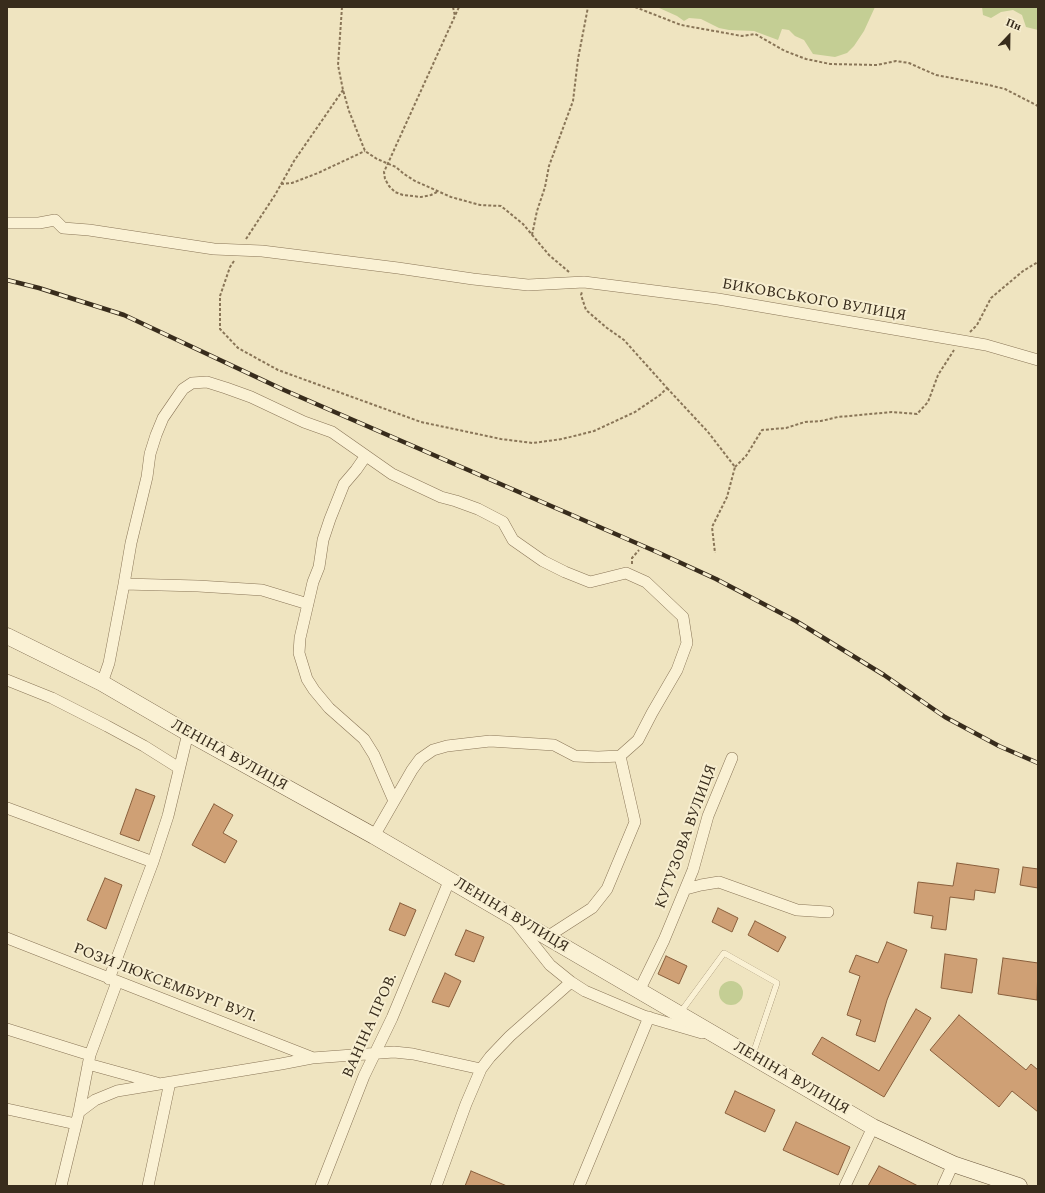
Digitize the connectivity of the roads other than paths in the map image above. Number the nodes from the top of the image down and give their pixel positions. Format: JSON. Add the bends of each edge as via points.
{"nodes":[{"id":1,"x":7,"y":223,"type":"edge"},
{"id":2,"x":1038,"y":360,"type":"edge"},
{"id":3,"x":365,"y":457,"type":"junction"},
{"id":4,"x":124,"y":584,"type":"junction"},
{"id":5,"x":308,"y":604,"type":"junction"},
{"id":6,"x":7,"y":636,"type":"edge"},
{"id":7,"x":7,"y":680,"type":"edge"},
{"id":8,"x":102,"y":683,"type":"junction"},
{"id":9,"x":188,"y":733,"type":"junction"},
{"id":10,"x":620,"y":756,"type":"junction"},
{"id":11,"x":732,"y":758,"type":"dead end"},
{"id":12,"x":179,"y":768,"type":"junction"},
{"id":13,"x":394,"y":801,"type":"junction"},
{"id":14,"x":7,"y":808,"type":"edge"},
{"id":15,"x":374,"y":836,"type":"junction"},
{"id":16,"x":153,"y":862,"type":"junction"},
{"id":17,"x":450,"y":879,"type":"junction"},
{"id":18,"x":686,"y":889,"type":"junction"},
{"id":19,"x":828,"y":912,"type":"dead end"},
{"id":20,"x":511,"y":916,"type":"junction"},
{"id":21,"x":547,"y":937,"type":"junction"},
{"id":22,"x":7,"y":938,"type":"edge"},
{"id":23,"x":113,"y":980,"type":"junction"},
{"id":24,"x":571,"y":982,"type":"junction"},
{"id":25,"x":639,"y":991,"type":"junction"},
{"id":26,"x":679,"y":1014,"type":"junction"},
{"id":27,"x":650,"y":1018,"type":"junction"},
{"id":28,"x":7,"y":1029,"type":"edge"},
{"id":29,"x":720,"y":1038,"type":"junction"},
{"id":30,"x":374,"y":1053,"type":"junction"},
{"id":31,"x":753,"y":1057,"type":"junction"},
{"id":32,"x":312,"y":1058,"type":"junction"},
{"id":33,"x":89,"y":1060,"type":"junction"},
{"id":34,"x":481,"y":1069,"type":"junction"},
{"id":35,"x":165,"y":1082,"type":"junction"},
{"id":36,"x":7,"y":1109,"type":"edge"},
{"id":37,"x":79,"y":1112,"type":"junction"},
{"id":38,"x":76,"y":1124,"type":"junction"},
{"id":39,"x":873,"y":1127,"type":"junction"},
{"id":40,"x":953,"y":1164,"type":"junction"},
{"id":41,"x":61,"y":1186,"type":"edge"},
{"id":42,"x":148,"y":1186,"type":"edge"},
{"id":43,"x":321,"y":1186,"type":"edge"},
{"id":44,"x":436,"y":1186,"type":"edge"},
{"id":45,"x":579,"y":1186,"type":"edge"},
{"id":46,"x":845,"y":1186,"type":"edge"},
{"id":47,"x":943,"y":1186,"type":"edge"},
{"id":48,"x":1019,"y":1186,"type":"edge"}],
"edges":[{"from":1,"to":2,"type":"street","name":"БИКОВСЬКОГО ВУЛИЦЯ","via":[[55,220],[63,228],[528,285],[584,282],[718,300],[986,345]]},
{"from":3,"to":4,"type":"street","via":[[332,432],[251,397],[207,382],[192,383],[183,389],[176,399],[163,418],[156,435]]},
{"from":3,"to":5,"type":"street","via":[[344,484],[336,502],[323,540],[319,567]]},
{"from":3,"to":10,"type":"street","via":[[423,490],[456,500],[503,522],[513,540],[543,561],[566,572],[590,582],[626,572],[646,582],[683,617],[687,643],[677,670],[638,740]]},
{"from":4,"to":5,"type":"street","via":[[262,590]]},
{"from":4,"to":8,"type":"street","via":[[109,664]]},
{"from":5,"to":13,"type":"street","via":[[299,653],[307,679],[329,708],[364,739],[374,755]]},
{"from":6,"to":8,"type":"main road","name":"ЛЕНІНА ВУЛИЦЯ"},
{"from":7,"to":12,"type":"street","via":[[52,698],[107,726]]},
{"from":8,"to":9,"type":"main road","name":"ЛЕНІНА ВУЛИЦЯ"},
{"from":9,"to":12,"type":"street"},
{"from":9,"to":15,"type":"main road","name":"ЛЕНІНА ВУЛИЦЯ"},
{"from":10,"to":13,"type":"street","via":[[575,756],[554,745],[522,742],[490,741],[447,746],[433,750],[420,759]]},
{"from":10,"to":21,"type":"street","via":[[635,822],[607,889],[592,908]]},
{"from":11,"to":18,"type":"street","name":"КУТУЗОВА ВУЛИЦЯ","via":[[708,816]]},
{"from":12,"to":16,"type":"street","via":[[168,816]]},
{"from":13,"to":15,"type":"street"},
{"from":14,"to":16,"type":"street"},
{"from":15,"to":17,"type":"main road","name":"ЛЕНІНА ВУЛИЦЯ"},
{"from":16,"to":23,"type":"street"},
{"from":17,"to":20,"type":"main road","name":"ЛЕНІНА ВУЛИЦЯ"},
{"from":17,"to":30,"type":"street","name":"ВАНІНА ПРОВ.","via":[[392,1018]]},
{"from":18,"to":19,"type":"street","via":[[719,882],[797,910]]},
{"from":18,"to":25,"type":"street","name":"КУТУЗОВА ВУЛИЦЯ"},
{"from":20,"to":21,"type":"main road","name":"ЛЕНІНА ВУЛИЦЯ"},
{"from":20,"to":24,"type":"street","via":[[550,965]]},
{"from":21,"to":25,"type":"main road","name":"ЛЕНІНА ВУЛИЦЯ"},
{"from":22,"to":23,"type":"street","name":"РОЗИ ЛЮКСЕМБУРГ ВУЛ."},
{"from":23,"to":32,"type":"street","name":"РОЗИ ЛЮКСЕМБУРГ ВУЛ."},
{"from":23,"to":33,"type":"street"},
{"from":24,"to":27,"type":"street","via":[[605,1001]]},
{"from":24,"to":34,"type":"street","via":[[510,1036]]},
{"from":25,"to":26,"type":"main road","name":"ЛЕНІНА ВУЛИЦЯ"},
{"from":26,"to":29,"type":"main road","name":"ЛЕНІНА ВУЛИЦЯ"},
{"from":26,"to":31,"type":"lane","via":[[724,953],[777,983]]},
{"from":27,"to":29,"type":"street"},
{"from":27,"to":45,"type":"street"},
{"from":28,"to":33,"type":"street"},
{"from":29,"to":31,"type":"main road","name":"ЛЕНІНА ВУЛИЦЯ"},
{"from":30,"to":32,"type":"street"},
{"from":30,"to":34,"type":"street","via":[[413,1054]]},
{"from":30,"to":43,"type":"street","name":"ВАНІНА ПРОВ."},
{"from":31,"to":39,"type":"main road","name":"ЛЕНІНА ВУЛИЦЯ"},
{"from":32,"to":35,"type":"street"},
{"from":33,"to":35,"type":"street"},
{"from":33,"to":37,"type":"street"},
{"from":34,"to":44,"type":"street"},
{"from":35,"to":37,"type":"street","via":[[117,1091],[95,1100]]},
{"from":35,"to":42,"type":"street"},
{"from":36,"to":38,"type":"street"},
{"from":37,"to":38,"type":"street"},
{"from":38,"to":41,"type":"street"},
{"from":39,"to":40,"type":"main road","name":"ЛЕНІНА ВУЛИЦЯ"},
{"from":39,"to":46,"type":"street"},
{"from":40,"to":47,"type":"street"},
{"from":40,"to":48,"type":"main road","name":"ЛЕНІНА ВУЛИЦЯ"}]}
